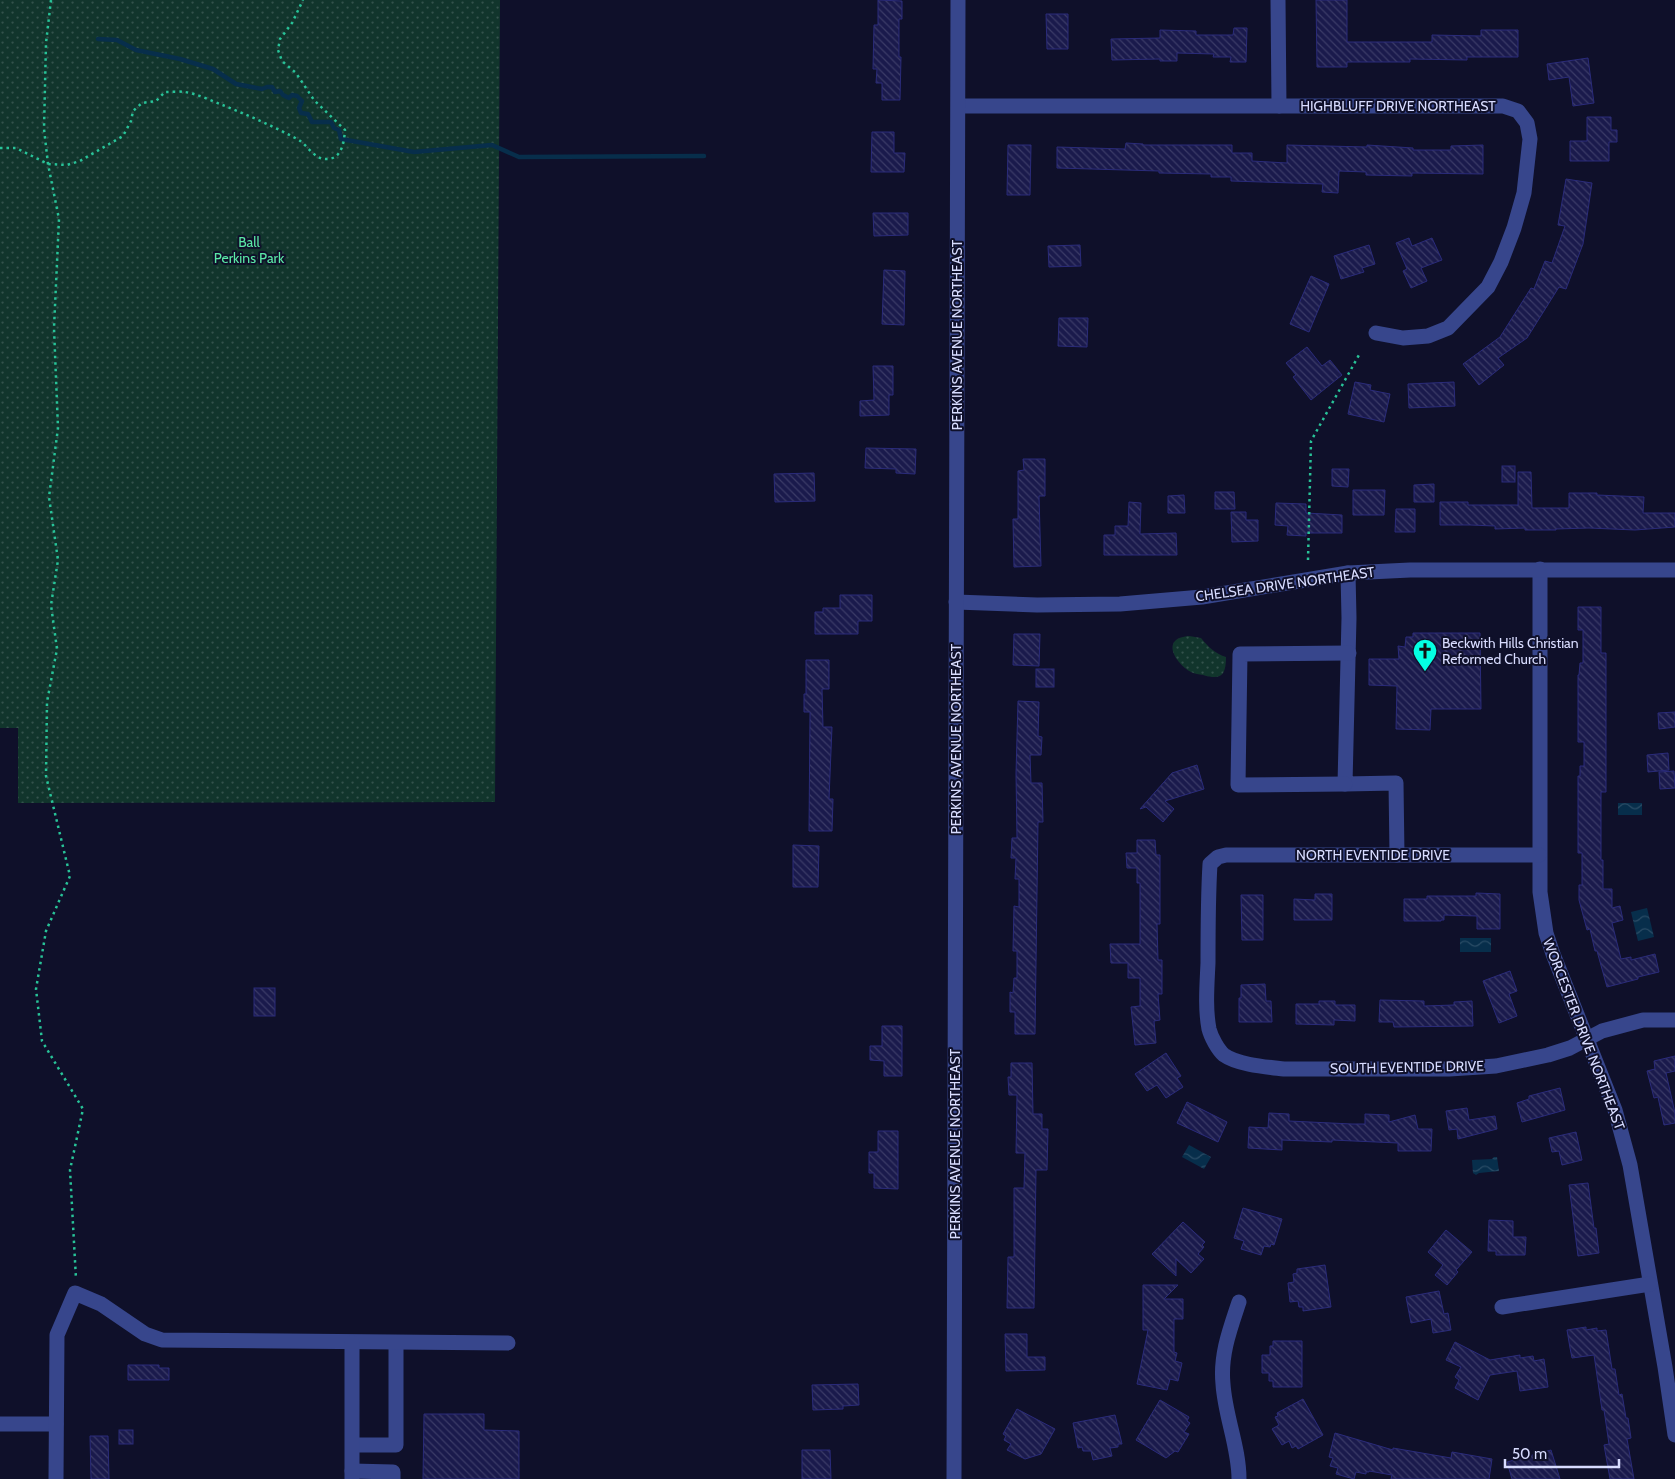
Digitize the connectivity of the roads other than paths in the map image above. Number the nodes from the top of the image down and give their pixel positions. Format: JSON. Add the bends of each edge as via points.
{"nodes":[{"id":1,"x":958,"y":0,"type":"edge"},
{"id":2,"x":1278,"y":0,"type":"edge"},
{"id":3,"x":959,"y":106,"type":"junction"},
{"id":4,"x":1279,"y":106,"type":"junction"},
{"id":5,"x":1376,"y":333,"type":"dead end"},
{"id":6,"x":1540,"y":569,"type":"junction"},
{"id":7,"x":1675,"y":570,"type":"edge"},
{"id":8,"x":1348,"y":573,"type":"junction"},
{"id":9,"x":956,"y":602,"type":"junction"},
{"id":10,"x":1349,"y":653,"type":"junction"},
{"id":11,"x":1346,"y":784,"type":"junction"},
{"id":12,"x":1397,"y":855,"type":"junction"},
{"id":13,"x":1539,"y":855,"type":"junction"},
{"id":14,"x":1675,"y":1020,"type":"edge"},
{"id":15,"x":1587,"y":1040,"type":"junction"},
{"id":16,"x":1224,"y":1054,"type":"joint"},
{"id":17,"x":1650,"y":1284,"type":"junction"},
{"id":18,"x":1239,"y":1302,"type":"dead end"},
{"id":19,"x":1502,"y":1307,"type":"dead end"},
{"id":20,"x":352,"y":1343,"type":"junction"},
{"id":21,"x":396,"y":1343,"type":"junction"},
{"id":22,"x":508,"y":1344,"type":"dead end"},
{"id":23,"x":0,"y":1424,"type":"edge"},
{"id":24,"x":56,"y":1424,"type":"junction"},
{"id":25,"x":1675,"y":1435,"type":"edge"},
{"id":26,"x":353,"y":1445,"type":"junction"},
{"id":27,"x":352,"y":1475,"type":"edge"},
{"id":28,"x":56,"y":1479,"type":"edge"},
{"id":29,"x":393,"y":1479,"type":"edge"},
{"id":30,"x":954,"y":1479,"type":"edge"},
{"id":31,"x":1239,"y":1479,"type":"edge"}],
"edges":[{"from":1,"to":3,"type":"street","name":"PERKINS AVENUE NORTHEAST"},
{"from":2,"to":4,"type":"street"},
{"from":3,"to":4,"type":"street","name":"HIGHBLUFF DRIVE NORTHEAST"},
{"from":3,"to":9,"type":"street","name":"PERKINS AVENUE NORTHEAST"},
{"from":4,"to":5,"type":"street","name":"HIGHBLUFF DRIVE NORTHEAST","via":[[1503,106],[1518,111],[1527,122],[1530,139],[1524,193],[1501,262],[1488,287],[1448,328],[1428,336],[1404,338]]},
{"from":6,"to":7,"type":"street","name":"CHELSEA DRIVE NORTHEAST"},
{"from":6,"to":8,"type":"street","name":"CHELSEA DRIVE NORTHEAST"},
{"from":6,"to":13,"type":"street","name":"WORCESTER DRIVE NORTHEAST"},
{"from":8,"to":9,"type":"street","name":"CHELSEA DRIVE NORTHEAST","via":[[1202,597],[1120,604]]},
{"from":8,"to":10,"type":"street"},
{"from":9,"to":30,"type":"street","name":"PERKINS AVENUE NORTHEAST"},
{"from":10,"to":11,"type":"street"},
{"from":10,"to":11,"type":"street","via":[[1240,654],[1238,785]]},
{"from":11,"to":12,"type":"street","via":[[1396,783]]},
{"from":12,"to":13,"type":"street","name":"NORTH EVENTIDE DRIVE"},
{"from":12,"to":16,"type":"street","name":"NORTH EVENTIDE DRIVE","via":[[1226,855],[1210,864],[1207,1007],[1211,1035]]},
{"from":13,"to":15,"type":"street","name":"WORCESTER DRIVE NORTHEAST","via":[[1546,933]]},
{"from":14,"to":15,"type":"street","name":"SOUTH EVENTIDE DRIVE","via":[[1643,1020],[1602,1031]]},
{"from":15,"to":16,"type":"street","name":"SOUTH EVENTIDE DRIVE","via":[[1517,1062],[1449,1069],[1290,1069],[1234,1060]]},
{"from":15,"to":17,"type":"street","name":"WORCESTER DRIVE NORTHEAST","via":[[1614,1110],[1630,1165]]},
{"from":17,"to":19,"type":"street"},
{"from":17,"to":25,"type":"street","name":"WORCESTER DRIVE NORTHEAST"},
{"from":18,"to":31,"type":"street","via":[[1223,1354],[1222,1378]]},
{"from":20,"to":21,"type":"street"},
{"from":20,"to":24,"type":"street","via":[[162,1340],[146,1334],[101,1304],[75,1293],[57,1335]]},
{"from":20,"to":26,"type":"street"},
{"from":21,"to":22,"type":"street"},
{"from":21,"to":26,"type":"street","via":[[396,1445]]},
{"from":23,"to":24,"type":"street"},
{"from":24,"to":28,"type":"street"},
{"from":26,"to":27,"type":"street"},
{"from":27,"to":29,"type":"street","via":[[393,1472]]}]}
